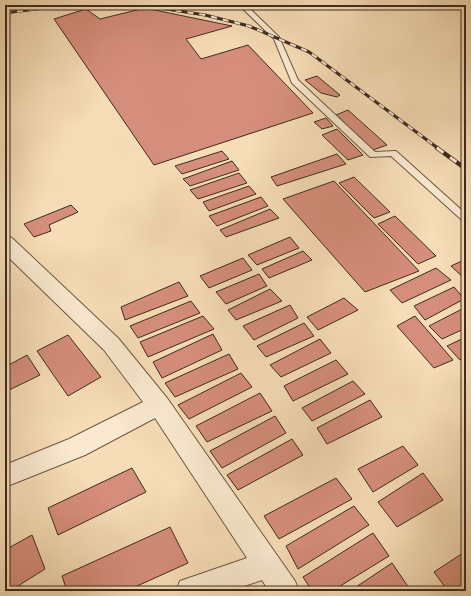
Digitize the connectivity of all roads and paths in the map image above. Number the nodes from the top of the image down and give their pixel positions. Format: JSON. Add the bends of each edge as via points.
{"nodes":[{"id":1,"x":242,"y":5,"type":"edge"},
{"id":2,"x":466,"y":219,"type":"edge"},
{"id":3,"x":5,"y":243,"type":"edge"},
{"id":4,"x":159,"y":405,"type":"junction"},
{"id":5,"x":5,"y":476,"type":"edge"},
{"id":6,"x":267,"y":565,"type":"junction"},
{"id":7,"x":190,"y":591,"type":"edge"},
{"id":8,"x":285,"y":591,"type":"edge"}],
"edges":[{"from":1,"to":2,"type":"lane","via":[[277,38],[295,81],[373,155],[393,153]]},
{"from":3,"to":4,"type":"street","via":[[111,344]]},
{"from":4,"to":5,"type":"street","via":[[77,447]]},
{"from":4,"to":6,"type":"street"},
{"from":6,"to":7,"type":"street"},
{"from":6,"to":8,"type":"street"}]}
